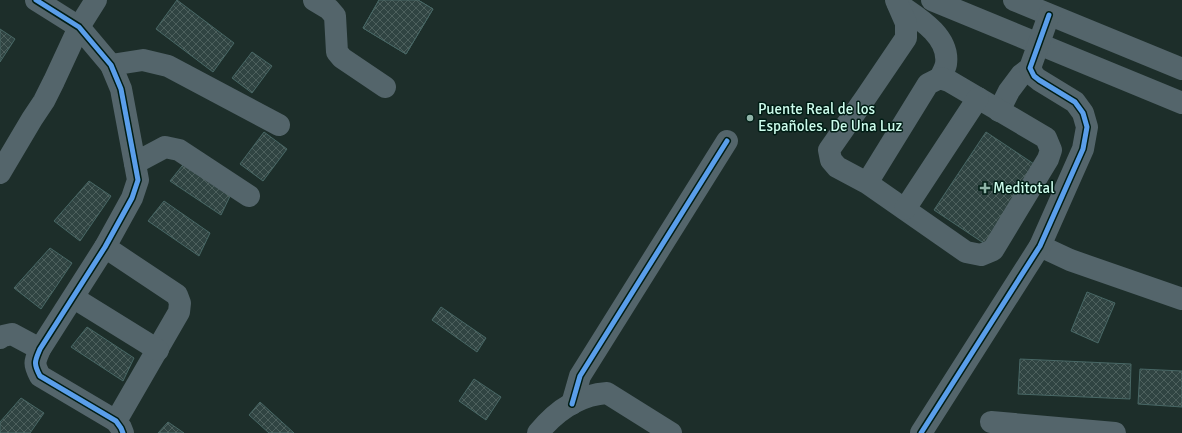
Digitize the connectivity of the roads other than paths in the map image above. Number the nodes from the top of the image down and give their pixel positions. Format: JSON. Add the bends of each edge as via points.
{"nodes":[{"id":1,"x":36,"y":0,"type":"edge"},
{"id":2,"x":96,"y":0,"type":"edge"},
{"id":3,"x":314,"y":0,"type":"edge"},
{"id":4,"x":932,"y":0,"type":"edge"},
{"id":5,"x":1014,"y":0,"type":"edge"},
{"id":6,"x":897,"y":2,"type":"edge"},
{"id":7,"x":1049,"y":14,"type":"junction"},
{"id":8,"x":79,"y":27,"type":"junction"},
{"id":9,"x":1038,"y":44,"type":"junction"},
{"id":10,"x":111,"y":65,"type":"junction"},
{"id":11,"x":1030,"y":68,"type":"junction"},
{"id":12,"x":1182,"y":69,"type":"edge"},
{"id":13,"x":940,"y":78,"type":"junction"},
{"id":14,"x":385,"y":87,"type":"dead end"},
{"id":15,"x":978,"y":98,"type":"junction"},
{"id":16,"x":1182,"y":104,"type":"edge"},
{"id":17,"x":999,"y":111,"type":"junction"},
{"id":18,"x":278,"y":125,"type":"dead end"},
{"id":19,"x":727,"y":141,"type":"dead end"},
{"id":20,"x":135,"y":163,"type":"junction"},
{"id":21,"x":0,"y":173,"type":"edge"},
{"id":22,"x":867,"y":183,"type":"junction"},
{"id":23,"x":249,"y":196,"type":"dead end"},
{"id":24,"x":905,"y":209,"type":"junction"},
{"id":25,"x":1040,"y":246,"type":"junction"},
{"id":26,"x":105,"y":247,"type":"junction"},
{"id":27,"x":74,"y":298,"type":"junction"},
{"id":28,"x":1182,"y":299,"type":"edge"},
{"id":29,"x":0,"y":338,"type":"edge"},
{"id":30,"x":40,"y":349,"type":"junction"},
{"id":31,"x":158,"y":350,"type":"junction"},
{"id":32,"x":572,"y":404,"type":"junction"},
{"id":33,"x":991,"y":422,"type":"dead end"},
{"id":34,"x":120,"y":427,"type":"edge"},
{"id":35,"x":538,"y":433,"type":"edge"},
{"id":36,"x":671,"y":433,"type":"edge"},
{"id":37,"x":921,"y":433,"type":"edge"},
{"id":38,"x":1115,"y":433,"type":"edge"}],
"edges":[{"from":1,"to":8,"type":"street"},
{"from":2,"to":8,"type":"street"},
{"from":3,"to":14,"type":"street","via":[[335,16],[337,52]]},
{"from":4,"to":9,"type":"street"},
{"from":5,"to":7,"type":"street"},
{"from":6,"to":13,"type":"street","via":[[936,33],[945,51],[946,64]]},
{"from":6,"to":22,"type":"street","via":[[906,24],[906,38],[829,150],[831,160],[837,167]]},
{"from":7,"to":9,"type":"street"},
{"from":7,"to":12,"type":"street"},
{"from":8,"to":10,"type":"street"},
{"from":8,"to":21,"type":"street","via":[[44,101]]},
{"from":9,"to":11,"type":"street"},
{"from":9,"to":16,"type":"street"},
{"from":10,"to":18,"type":"street","via":[[143,60],[168,66]]},
{"from":10,"to":20,"type":"street","via":[[121,90]]},
{"from":11,"to":17,"type":"street","via":[[1009,91]]},
{"from":11,"to":25,"type":"street","via":[[1039,80],[1075,102],[1083,113],[1087,127],[1083,149]]},
{"from":13,"to":15,"type":"street"},
{"from":13,"to":22,"type":"street","via":[[928,84]]},
{"from":15,"to":17,"type":"street"},
{"from":15,"to":24,"type":"street"},
{"from":17,"to":24,"type":"street","via":[[1046,138],[1051,150],[993,250],[980,255],[966,252]]},
{"from":19,"to":32,"type":"street","via":[[580,376]]},
{"from":20,"to":23,"type":"street","via":[[165,147],[179,150]]},
{"from":20,"to":26,"type":"street","via":[[138,180],[132,198]]},
{"from":22,"to":24,"type":"street"},
{"from":25,"to":28,"type":"street","via":[[1070,260]]},
{"from":25,"to":37,"type":"street"},
{"from":26,"to":27,"type":"street"},
{"from":26,"to":31,"type":"street","via":[[177,295],[180,303],[179,312]]},
{"from":27,"to":30,"type":"street"},
{"from":27,"to":31,"type":"street"},
{"from":29,"to":30,"type":"street","via":[[12,334]]},
{"from":30,"to":34,"type":"street","via":[[35,363],[40,376]]},
{"from":31,"to":34,"type":"street"},
{"from":32,"to":35,"type":"street","via":[[558,413]]},
{"from":32,"to":36,"type":"street","via":[[595,394],[607,393]]},
{"from":33,"to":38,"type":"street"}]}
